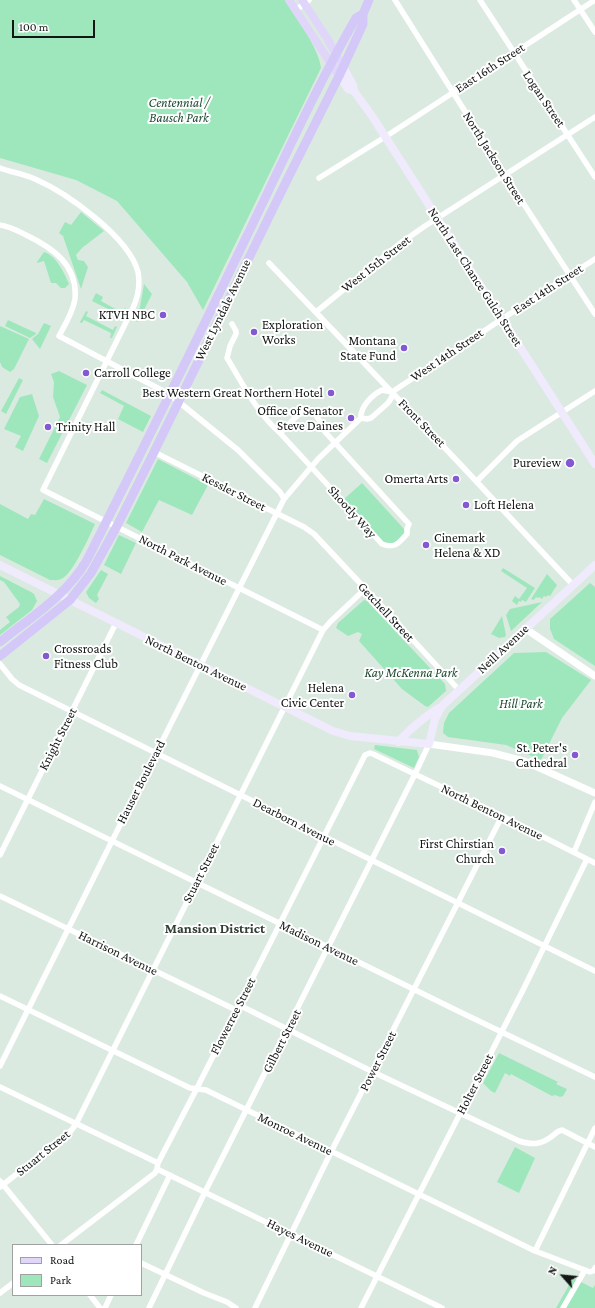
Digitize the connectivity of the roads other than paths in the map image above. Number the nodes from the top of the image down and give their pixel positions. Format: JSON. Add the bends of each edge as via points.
{"nodes":[{"id":1,"x":289,"y":0,"type":"edge"},
{"id":2,"x":370,"y":0,"type":"edge"},
{"id":3,"x":395,"y":0,"type":"edge"},
{"id":4,"x":480,"y":0,"type":"edge"},
{"id":5,"x":574,"y":0,"type":"edge"},
{"id":6,"x":595,"y":0,"type":"edge"},
{"id":7,"x":306,"y":1,"type":"edge"},
{"id":8,"x":296,"y":10,"type":"junction"},
{"id":9,"x":580,"y":10,"type":"junction"},
{"id":10,"x":363,"y":14,"type":"junction"},
{"id":11,"x":595,"y":32,"type":"edge"},
{"id":12,"x":514,"y":53,"type":"junction"},
{"id":13,"x":336,"y":54,"type":"junction"},
{"id":14,"x":330,"y":64,"type":"junction"},
{"id":15,"x":343,"y":67,"type":"junction"},
{"id":16,"x":339,"y":76,"type":"junction"},
{"id":17,"x":354,"y":91,"type":"junction"},
{"id":18,"x":453,"y":93,"type":"junction"},
{"id":19,"x":595,"y":117,"type":"edge"},
{"id":20,"x":568,"y":134,"type":"junction"},
{"id":21,"x":385,"y":137,"type":"junction"},
{"id":22,"x":0,"y":168,"type":"edge"},
{"id":23,"x":505,"y":175,"type":"junction"},
{"id":24,"x":595,"y":177,"type":"edge"},
{"id":25,"x":320,"y":178,"type":"dead end"},
{"id":26,"x":437,"y":218,"type":"junction"},
{"id":27,"x":0,"y":224,"type":"edge"},
{"id":28,"x":595,"y":259,"type":"edge"},
{"id":29,"x":269,"y":263,"type":"dead end"},
{"id":30,"x":570,"y":275,"type":"junction"},
{"id":31,"x":316,"y":312,"type":"junction"},
{"id":32,"x":595,"y":314,"type":"edge"},
{"id":33,"x":502,"y":319,"type":"junction"},
{"id":34,"x":232,"y":324,"type":"dead end"},
{"id":35,"x":106,"y":361,"type":"junction"},
{"id":36,"x":392,"y":392,"type":"junction"},
{"id":37,"x":595,"y":392,"type":"edge"},
{"id":38,"x":169,"y":394,"type":"junction"},
{"id":39,"x":179,"y":402,"type":"junction"},
{"id":40,"x":562,"y":413,"type":"junction"},
{"id":41,"x":361,"y":418,"type":"junction"},
{"id":42,"x":280,"y":433,"type":"junction"},
{"id":43,"x":335,"y":443,"type":"junction"},
{"id":44,"x":154,"y":452,"type":"junction"},
{"id":45,"x":595,"y":464,"type":"edge"},
{"id":46,"x":311,"y":467,"type":"junction"},
{"id":47,"x":477,"y":481,"type":"junction"},
{"id":48,"x":284,"y":499,"type":"junction"},
{"id":49,"x":277,"y":513,"type":"junction"},
{"id":50,"x":106,"y":522,"type":"junction"},
{"id":51,"x":117,"y":526,"type":"junction"},
{"id":52,"x":314,"y":534,"type":"joint"},
{"id":53,"x":0,"y":565,"type":"edge"},
{"id":54,"x":595,"y":565,"type":"edge"},
{"id":55,"x":573,"y":585,"type":"junction"},
{"id":56,"x":239,"y":588,"type":"junction"},
{"id":57,"x":365,"y":589,"type":"junction"},
{"id":58,"x":60,"y":595,"type":"junction"},
{"id":59,"x":70,"y":600,"type":"junction"},
{"id":60,"x":116,"y":623,"type":"junction"},
{"id":61,"x":526,"y":629,"type":"junction"},
{"id":62,"x":323,"y":630,"type":"junction"},
{"id":63,"x":0,"y":642,"type":"edge"},
{"id":64,"x":0,"y":656,"type":"edge"},
{"id":65,"x":0,"y":664,"type":"edge"},
{"id":66,"x":200,"y":665,"type":"junction"},
{"id":67,"x":595,"y":676,"type":"edge"},
{"id":68,"x":459,"y":690,"type":"junction"},
{"id":69,"x":442,"y":706,"type":"junction"},
{"id":70,"x":284,"y":707,"type":"junction"},
{"id":71,"x":72,"y":711,"type":"junction"},
{"id":72,"x":398,"y":742,"type":"junction"},
{"id":73,"x":429,"y":744,"type":"junction"},
{"id":74,"x":156,"y":752,"type":"junction"},
{"id":75,"x":367,"y":754,"type":"joint"},
{"id":76,"x":415,"y":774,"type":"junction"},
{"id":77,"x":0,"y":786,"type":"edge"},
{"id":78,"x":595,"y":793,"type":"edge"},
{"id":79,"x":240,"y":794,"type":"junction"},
{"id":80,"x":28,"y":800,"type":"junction"},
{"id":81,"x":595,"y":802,"type":"edge"},
{"id":82,"x":502,"y":816,"type":"junction"},
{"id":83,"x":324,"y":837,"type":"junction"},
{"id":84,"x":112,"y":840,"type":"junction"},
{"id":85,"x":574,"y":852,"type":"junction"},
{"id":86,"x":0,"y":855,"type":"edge"},
{"id":87,"x":587,"y":859,"type":"junction"},
{"id":88,"x":372,"y":861,"type":"junction"},
{"id":89,"x":595,"y":863,"type":"edge"},
{"id":90,"x":196,"y":882,"type":"junction"},
{"id":91,"x":0,"y":896,"type":"edge"},
{"id":92,"x":458,"y":902,"type":"junction"},
{"id":93,"x":280,"y":924,"type":"junction"},
{"id":94,"x":68,"y":929,"type":"junction"},
{"id":95,"x":545,"y":945,"type":"junction"},
{"id":96,"x":328,"y":948,"type":"junction"},
{"id":97,"x":153,"y":969,"type":"junction"},
{"id":98,"x":595,"y":971,"type":"edge"},
{"id":99,"x":414,"y":989,"type":"junction"},
{"id":100,"x":0,"y":996,"type":"edge"},
{"id":101,"x":237,"y":1008,"type":"junction"},
{"id":102,"x":28,"y":1010,"type":"junction"},
{"id":103,"x":288,"y":1029,"type":"junction"},
{"id":104,"x":502,"y":1032,"type":"junction"},
{"id":105,"x":113,"y":1051,"type":"junction"},
{"id":106,"x":0,"y":1066,"type":"edge"},
{"id":107,"x":373,"y":1072,"type":"junction"},
{"id":108,"x":595,"y":1077,"type":"edge"},
{"id":109,"x":0,"y":1088,"type":"edge"},
{"id":110,"x":196,"y":1090,"type":"junction"},
{"id":111,"x":247,"y":1110,"type":"junction"},
{"id":112,"x":460,"y":1113,"type":"junction"},
{"id":113,"x":76,"y":1124,"type":"junction"},
{"id":114,"x":595,"y":1128,"type":"edge"},
{"id":115,"x":588,"y":1143,"type":"junction"},
{"id":116,"x":595,"y":1147,"type":"edge"},
{"id":117,"x":331,"y":1152,"type":"junction"},
{"id":118,"x":157,"y":1166,"type":"junction"},
{"id":119,"x":170,"y":1175,"type":"junction"},
{"id":120,"x":1,"y":1184,"type":"edge"},
{"id":121,"x":205,"y":1192,"type":"junction"},
{"id":122,"x":418,"y":1194,"type":"junction"},
{"id":123,"x":291,"y":1234,"type":"junction"},
{"id":124,"x":51,"y":1244,"type":"edge"},
{"id":125,"x":62,"y":1244,"type":"edge"},
{"id":126,"x":136,"y":1244,"type":"edge"},
{"id":127,"x":535,"y":1251,"type":"junction"},
{"id":128,"x":142,"y":1264,"type":"edge"},
{"id":129,"x":595,"y":1268,"type":"edge"},
{"id":130,"x":587,"y":1271,"type":"junction"},
{"id":131,"x":164,"y":1275,"type":"junction"},
{"id":132,"x":377,"y":1276,"type":"junction"},
{"id":133,"x":12,"y":1284,"type":"edge"},
{"id":134,"x":0,"y":1293,"type":"edge"},
{"id":135,"x":91,"y":1296,"type":"edge"},
{"id":136,"x":111,"y":1296,"type":"edge"},
{"id":137,"x":255,"y":1307,"type":"edge"},
{"id":138,"x":100,"y":1308,"type":"edge"},
{"id":139,"x":105,"y":1308,"type":"edge"},
{"id":140,"x":149,"y":1308,"type":"edge"},
{"id":141,"x":236,"y":1308,"type":"edge"},
{"id":142,"x":361,"y":1308,"type":"edge"},
{"id":143,"x":442,"y":1308,"type":"edge"},
{"id":144,"x":563,"y":1308,"type":"edge"}],
"edges":[{"from":1,"to":8,"type":"main road","name":"North Last Chance Gulch Street"},
{"from":2,"to":10,"type":"highway","name":"West Lyndale Avenue"},
{"from":3,"to":18,"type":"street","name":"North Jackson Street"},
{"from":4,"to":12,"type":"street","name":"Logan Street"},
{"from":5,"to":9,"type":"street"},
{"from":6,"to":9,"type":"street","name":"East 16th Street"},
{"from":7,"to":8,"type":"street"},
{"from":7,"to":13,"type":"main road","name":"North Last Chance Gulch Street"},
{"from":8,"to":14,"type":"main road","name":"North Last Chance Gulch Street"},
{"from":9,"to":11,"type":"street"},
{"from":9,"to":12,"type":"street","name":"East 16th Street"},
{"from":10,"to":13,"type":"highway","name":"West Lyndale Avenue","via":[[356,18]]},
{"from":10,"to":15,"type":"highway","name":"West Lyndale Avenue","via":[[363,24]]},
{"from":12,"to":18,"type":"street","name":"East 16th Street"},
{"from":12,"to":20,"type":"street","name":"Logan Street"},
{"from":13,"to":14,"type":"highway","name":"West Lyndale Avenue"},
{"from":13,"to":15,"type":"main road","name":"North Last Chance Gulch Street"},
{"from":14,"to":16,"type":"main road","name":"North Last Chance Gulch Street"},
{"from":14,"to":38,"type":"highway","name":"West Lyndale Avenue"},
{"from":15,"to":16,"type":"highway","name":"West Lyndale Avenue"},
{"from":15,"to":17,"type":"main road","name":"North Last Chance Gulch Street"},
{"from":16,"to":17,"type":"main road","name":"North Last Chance Gulch Street","via":[[348,89]]},
{"from":16,"to":39,"type":"highway","name":"West Lyndale Avenue"},
{"from":17,"to":21,"type":"main road","name":"North Last Chance Gulch Street"},
{"from":18,"to":21,"type":"street","name":"East 16th Street"},
{"from":18,"to":23,"type":"street","name":"North Jackson Street"},
{"from":19,"to":20,"type":"street","name":"West 15th Street"},
{"from":20,"to":23,"type":"street","name":"West 15th Street"},
{"from":20,"to":24,"type":"street","name":"Logan Street"},
{"from":21,"to":25,"type":"street","name":"East 16th Street"},
{"from":21,"to":26,"type":"main road","name":"North Last Chance Gulch Street"},
{"from":22,"to":35,"type":"street","via":[[35,179],[72,200],[110,231],[134,261],[139,279],[135,302]]},
{"from":23,"to":26,"type":"street","name":"West 15th Street"},
{"from":23,"to":30,"type":"street","name":"North Jackson Street"},
{"from":26,"to":31,"type":"street","name":"West 15th Street","via":[[402,242]]},
{"from":26,"to":33,"type":"main road","name":"North Last Chance Gulch Street"},
{"from":27,"to":35,"type":"street","via":[[47,245],[67,266],[73,278],[75,298],[71,313],[59,336]]},
{"from":28,"to":30,"type":"street","name":"East 14th Street"},
{"from":29,"to":31,"type":"street","name":"Front Street"},
{"from":30,"to":32,"type":"street","name":"North Jackson Street"},
{"from":30,"to":33,"type":"street","name":"East 14th Street"},
{"from":31,"to":36,"type":"street","name":"Front Street"},
{"from":33,"to":36,"type":"street","name":"West 14th Street"},
{"from":33,"to":40,"type":"main road","name":"North Last Chance Gulch Street"},
{"from":34,"to":42,"type":"street","name":"Shootly Way","via":[[236,334],[227,358],[251,399]]},
{"from":35,"to":38,"type":"street"},
{"from":35,"to":50,"type":"street","name":"North Park Avenue","via":[[43,490]]},
{"from":36,"to":41,"type":"street","name":"West 14th Street","via":[[391,399],[371,418]]},
{"from":36,"to":41,"type":"street","name":"West 14th Street","via":[[384,390],[376,394],[362,409]]},
{"from":36,"to":47,"type":"street","name":"Front Street"},
{"from":37,"to":40,"type":"street"},
{"from":38,"to":39,"type":"street"},
{"from":38,"to":50,"type":"highway","name":"West Lyndale Avenue"},
{"from":39,"to":44,"type":"highway","name":"West Lyndale Avenue"},
{"from":39,"to":48,"type":"street","via":[[238,450]]},
{"from":40,"to":45,"type":"main road","name":"North Last Chance Gulch Street"},
{"from":40,"to":47,"type":"street","via":[[517,441]]},
{"from":41,"to":43,"type":"street","name":"West 14th Street"},
{"from":42,"to":43,"type":"street","via":[[298,415],[313,410],[321,427]]},
{"from":42,"to":46,"type":"street","name":"Shootly Way"},
{"from":43,"to":46,"type":"street","name":"West 14th Street"},
{"from":43,"to":46,"type":"street","name":"Shootly Way","via":[[409,524],[407,534],[396,545],[389,547],[382,544]]},
{"from":44,"to":49,"type":"street","name":"Kessler Street"},
{"from":44,"to":51,"type":"highway","name":"West Lyndale Avenue"},
{"from":46,"to":48,"type":"street","name":"West 14th Street"},
{"from":47,"to":55,"type":"street","name":"Front Street"},
{"from":48,"to":49,"type":"street","name":"Hauser Boulevard"},
{"from":49,"to":52,"type":"street","name":"Kessler Street"},
{"from":49,"to":56,"type":"street","name":"Hauser Boulevard"},
{"from":50,"to":51,"type":"street","name":"North Park Avenue"},
{"from":50,"to":58,"type":"highway","name":"West Lyndale Avenue","via":[[81,571]]},
{"from":51,"to":56,"type":"street","name":"North Park Avenue"},
{"from":51,"to":59,"type":"highway","name":"West Lyndale Avenue","via":[[91,573]]},
{"from":52,"to":57,"type":"street","name":"Getchell Street"},
{"from":53,"to":58,"type":"main road","name":"North Benton Avenue"},
{"from":54,"to":55,"type":"main road","name":"Neill Avenue"},
{"from":55,"to":61,"type":"main road","name":"Neill Avenue"},
{"from":56,"to":62,"type":"street","name":"North Park Avenue"},
{"from":56,"to":66,"type":"street","name":"Hauser Boulevard"},
{"from":57,"to":62,"type":"street","name":"Stuart Street"},
{"from":57,"to":68,"type":"street","name":"Getchell Street"},
{"from":58,"to":59,"type":"main road","name":"North Benton Avenue"},
{"from":58,"to":63,"type":"highway","name":"West Lyndale Avenue"},
{"from":59,"to":60,"type":"main road","name":"North Benton Avenue"},
{"from":59,"to":64,"type":"highway","name":"West Lyndale Avenue"},
{"from":60,"to":66,"type":"main road","name":"North Benton Avenue"},
{"from":60,"to":71,"type":"street","name":"Knight Street"},
{"from":61,"to":67,"type":"street"},
{"from":61,"to":68,"type":"main road","name":"Neill Avenue"},
{"from":62,"to":70,"type":"street","name":"Stuart Street"},
{"from":65,"to":71,"type":"street","name":"Dearborn Avenue","via":[[19,684]]},
{"from":66,"to":70,"type":"main road","name":"North Benton Avenue"},
{"from":66,"to":74,"type":"street","name":"Hauser Boulevard"},
{"from":68,"to":69,"type":"main road","name":"Neill Avenue"},
{"from":69,"to":72,"type":"main road","via":[[414,725]]},
{"from":69,"to":73,"type":"main road","name":"Neill Avenue","via":[[435,719]]},
{"from":70,"to":72,"type":"main road","name":"North Benton Avenue","via":[[342,734]]},
{"from":70,"to":79,"type":"street","name":"Stuart Street"},
{"from":71,"to":74,"type":"street","name":"Dearborn Avenue"},
{"from":71,"to":80,"type":"street","name":"Knight Street"},
{"from":72,"to":73,"type":"main road"},
{"from":73,"to":76,"type":"street"},
{"from":73,"to":78,"type":"street","via":[[511,757]]},
{"from":74,"to":79,"type":"street","name":"Dearborn Avenue"},
{"from":74,"to":84,"type":"street","name":"Hauser Boulevard"},
{"from":75,"to":76,"type":"street","name":"North Benton Avenue","via":[[373,754]]},
{"from":75,"to":83,"type":"street","name":"Flowerree Street"},
{"from":76,"to":82,"type":"street","name":"North Benton Avenue"},
{"from":76,"to":88,"type":"street","name":"Gilbert Street"},
{"from":77,"to":80,"type":"street","name":"Madison Avenue"},
{"from":79,"to":83,"type":"street","name":"Dearborn Avenue"},
{"from":79,"to":90,"type":"street","name":"Stuart Street"},
{"from":80,"to":84,"type":"street","name":"Madison Avenue"},
{"from":80,"to":86,"type":"street","name":"Knight Street"},
{"from":81,"to":85,"type":"street"},
{"from":82,"to":85,"type":"street","name":"North Benton Avenue"},
{"from":82,"to":92,"type":"street","name":"Power Street"},
{"from":83,"to":88,"type":"street","name":"Dearborn Avenue"},
{"from":83,"to":93,"type":"street","name":"Flowerree Street"},
{"from":84,"to":90,"type":"street","name":"Madison Avenue"},
{"from":84,"to":94,"type":"street","name":"Hauser Boulevard"},
{"from":85,"to":87,"type":"street","name":"North Benton Avenue"},
{"from":87,"to":89,"type":"street","name":"North Benton Avenue"},
{"from":87,"to":95,"type":"street","name":"Holter Street"},
{"from":88,"to":92,"type":"street","name":"Dearborn Avenue"},
{"from":88,"to":96,"type":"street","name":"Gilbert Street"},
{"from":90,"to":93,"type":"street","name":"Madison Avenue"},
{"from":90,"to":97,"type":"street","name":"Stuart Street"},
{"from":91,"to":94,"type":"street","name":"Harrison Avenue"},
{"from":92,"to":95,"type":"street","name":"Dearborn Avenue"},
{"from":92,"to":99,"type":"street","name":"Power Street"},
{"from":93,"to":96,"type":"street","name":"Madison Avenue"},
{"from":93,"to":101,"type":"street","name":"Flowerree Street"},
{"from":94,"to":97,"type":"street","name":"Harrison Avenue"},
{"from":94,"to":102,"type":"street","name":"Hauser Boulevard"},
{"from":95,"to":98,"type":"street","name":"Dearborn Avenue"},
{"from":95,"to":104,"type":"street","name":"Holter Street"},
{"from":96,"to":99,"type":"street","name":"Madison Avenue"},
{"from":96,"to":103,"type":"street","name":"Gilbert Street"},
{"from":97,"to":101,"type":"street","name":"Harrison Avenue"},
{"from":97,"to":105,"type":"street","name":"Stuart Street"},
{"from":99,"to":104,"type":"street","name":"Madison Avenue"},
{"from":99,"to":107,"type":"street","name":"Power Street"},
{"from":100,"to":102,"type":"street","name":"Monroe Avenue"},
{"from":101,"to":103,"type":"street","name":"Harrison Avenue"},
{"from":101,"to":110,"type":"street","name":"Flowerree Street"},
{"from":102,"to":105,"type":"street","name":"Monroe Avenue"},
{"from":102,"to":106,"type":"street","name":"Hauser Boulevard"},
{"from":103,"to":107,"type":"street","name":"Harrison Avenue"},
{"from":103,"to":111,"type":"street","name":"Gilbert Street"},
{"from":104,"to":108,"type":"street","name":"Madison Avenue"},
{"from":104,"to":112,"type":"street","name":"Holter Street"},
{"from":105,"to":110,"type":"street","name":"Monroe Avenue"},
{"from":105,"to":113,"type":"street","name":"Stuart Street"},
{"from":107,"to":112,"type":"street","name":"Harrison Avenue"},
{"from":107,"to":117,"type":"street","name":"Power Street"},
{"from":109,"to":113,"type":"street","name":"Hayes Avenue"},
{"from":110,"to":111,"type":"street","name":"Monroe Avenue","via":[[206,1090]]},
{"from":110,"to":118,"type":"street","name":"Flowerree Street"},
{"from":111,"to":117,"type":"street","name":"Monroe Avenue"},
{"from":111,"to":121,"type":"street","name":"Gilbert Street"},
{"from":112,"to":115,"type":"street","name":"Harrison Avenue","via":[[526,1143],[544,1142],[562,1130]]},
{"from":112,"to":122,"type":"street","name":"Holter Street"},
{"from":113,"to":118,"type":"street","name":"Hayes Avenue"},
{"from":113,"to":120,"type":"street","name":"Stuart Street","via":[[70,1132]]},
{"from":114,"to":115,"type":"street"},
{"from":115,"to":116,"type":"street","name":"Harrison Avenue"},
{"from":115,"to":127,"type":"street"},
{"from":117,"to":122,"type":"street","name":"Monroe Avenue"},
{"from":117,"to":123,"type":"street","name":"Power Street"},
{"from":118,"to":119,"type":"street","name":"Hayes Avenue"},
{"from":118,"to":125,"type":"street","name":"Flowerree Street","via":[[154,1173]]},
{"from":119,"to":121,"type":"street","name":"Hayes Avenue"},
{"from":119,"to":126,"type":"street"},
{"from":120,"to":124,"type":"street"},
{"from":121,"to":123,"type":"street","name":"Hayes Avenue"},
{"from":121,"to":131,"type":"street","name":"Gilbert Street"},
{"from":122,"to":127,"type":"street","name":"Monroe Avenue"},
{"from":122,"to":132,"type":"street","name":"Holter Street"},
{"from":123,"to":132,"type":"street","name":"Hayes Avenue"},
{"from":123,"to":137,"type":"street","name":"Power Street"},
{"from":127,"to":130,"type":"street","name":"Monroe Avenue"},
{"from":128,"to":131,"type":"street"},
{"from":129,"to":130,"type":"street","via":[[593,1271]]},
{"from":130,"to":144,"type":"street"},
{"from":131,"to":140,"type":"street","name":"Gilbert Street"},
{"from":131,"to":141,"type":"street"},
{"from":132,"to":142,"type":"street","name":"Holter Street"},
{"from":132,"to":143,"type":"street","name":"Hayes Avenue"},
{"from":133,"to":134,"type":"street"},
{"from":135,"to":138,"type":"street"},
{"from":136,"to":139,"type":"street"}]}
